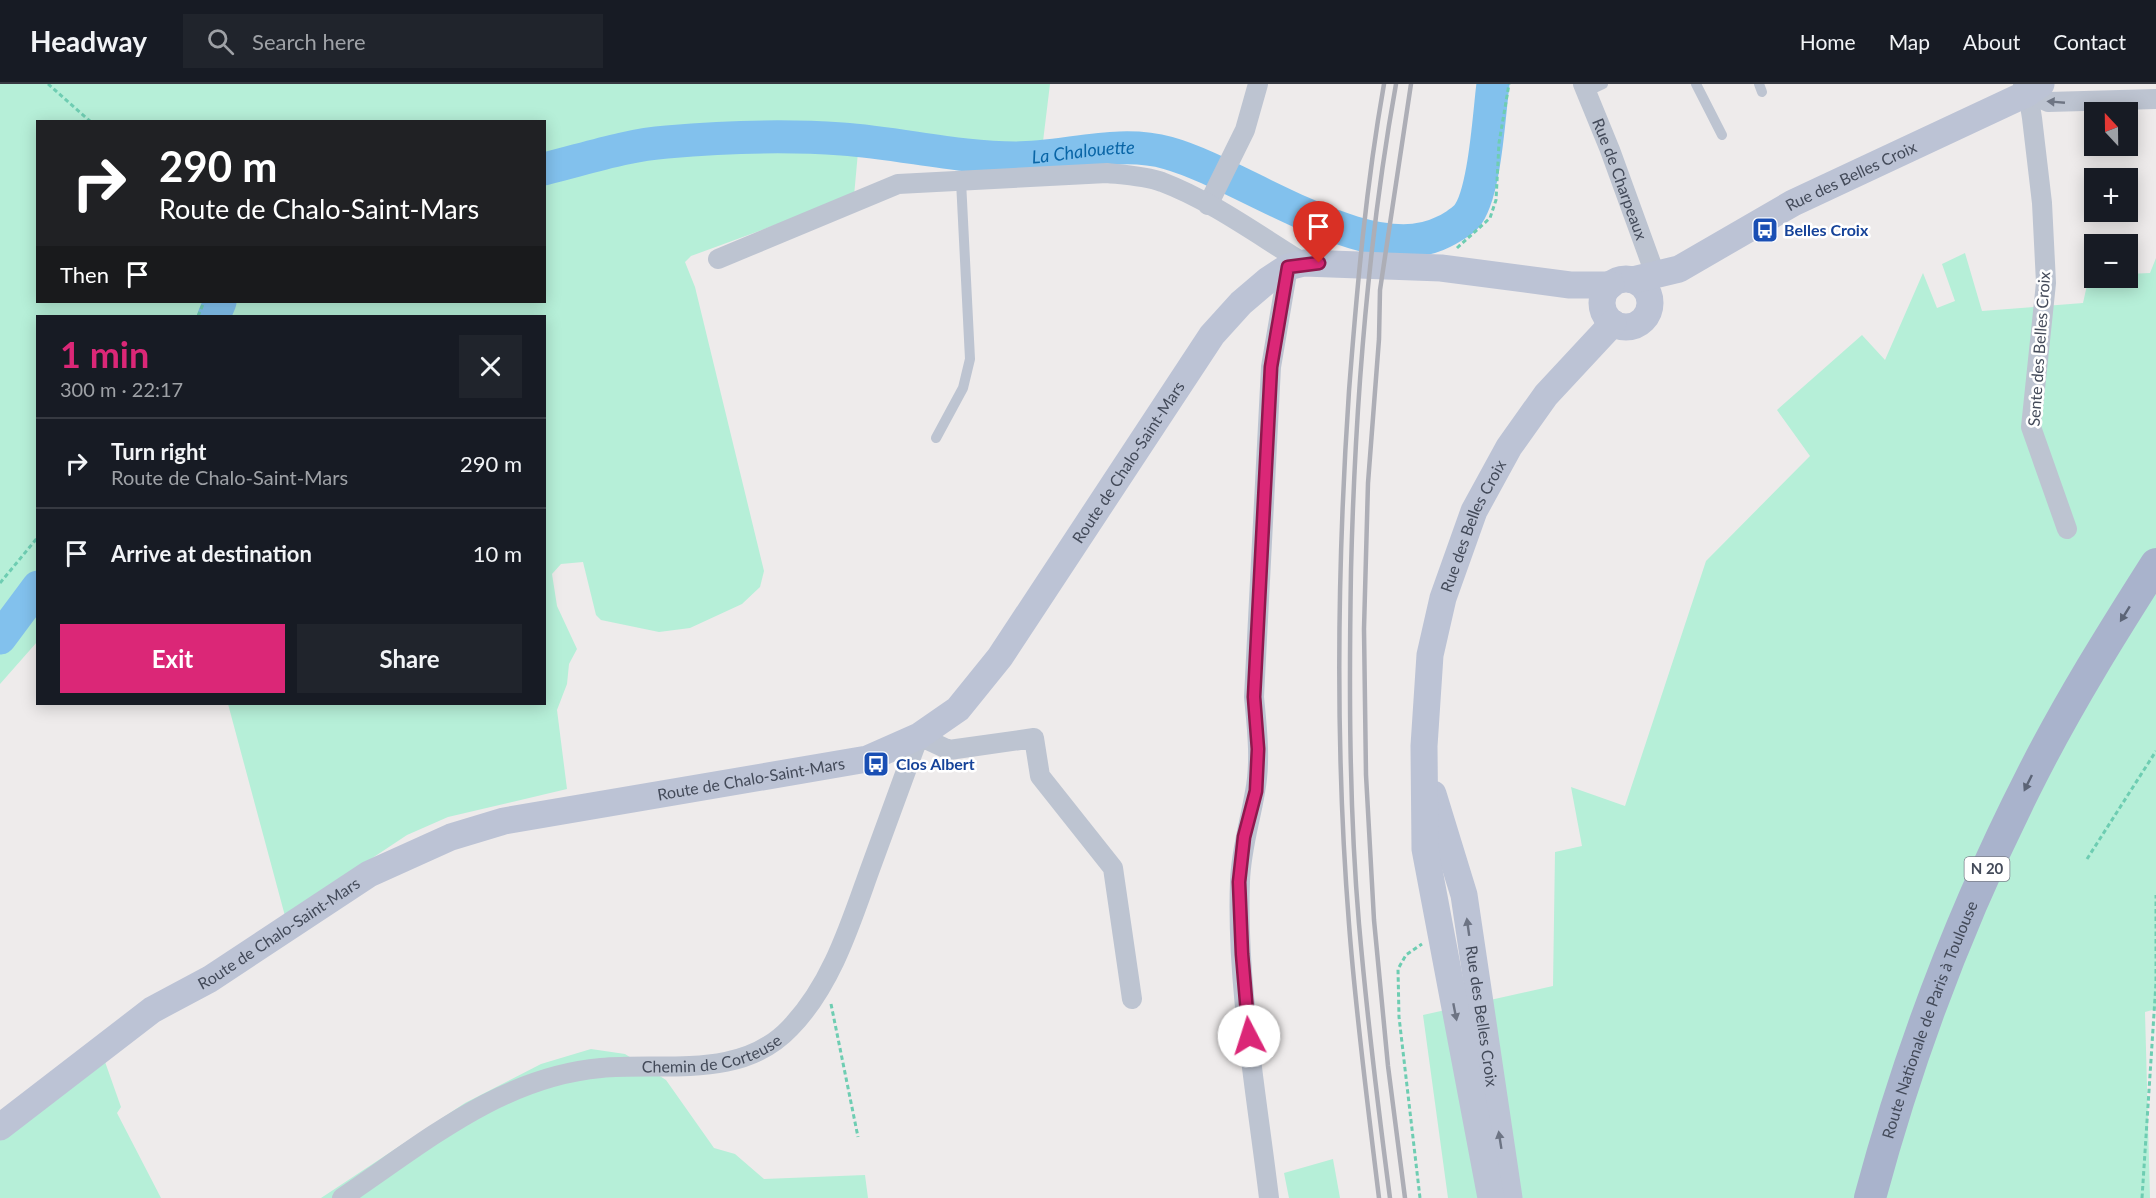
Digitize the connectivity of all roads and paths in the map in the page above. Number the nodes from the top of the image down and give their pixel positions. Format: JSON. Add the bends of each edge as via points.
{"nodes":[{"id":1,"x":48,"y":84,"type":"edge"},
{"id":2,"x":1258,"y":84,"type":"edge"},
{"id":3,"x":1509,"y":84,"type":"edge"},
{"id":4,"x":1696,"y":84,"type":"edge"},
{"id":5,"x":1590,"y":87,"type":"edge"},
{"id":6,"x":2031,"y":87,"type":"edge"},
{"id":7,"x":2156,"y":99,"type":"edge"},
{"id":8,"x":89,"y":120,"type":"edge"},
{"id":9,"x":1722,"y":135,"type":"dead end"},
{"id":10,"x":961,"y":181,"type":"junction"},
{"id":11,"x":1208,"y":205,"type":"junction"},
{"id":12,"x":718,"y":259,"type":"dead end"},
{"id":13,"x":1296,"y":265,"type":"junction"},
{"id":14,"x":1441,"y":268,"type":"junction"},
{"id":15,"x":1632,"y":289,"type":"junction"},
{"id":16,"x":1650,"y":301,"type":"junction"},
{"id":17,"x":936,"y":438,"type":"dead end"},
{"id":18,"x":2067,"y":529,"type":"dead end"},
{"id":19,"x":36,"y":539,"type":"edge"},
{"id":20,"x":2156,"y":564,"type":"edge"},
{"id":21,"x":0,"y":582,"type":"edge"},
{"id":22,"x":2156,"y":602,"type":"edge"},
{"id":23,"x":919,"y":736,"type":"junction"},
{"id":24,"x":2156,"y":751,"type":"edge"},
{"id":25,"x":1437,"y":846,"type":"junction"},
{"id":26,"x":2087,"y":860,"type":"dead end"},
{"id":27,"x":2156,"y":895,"type":"edge"},
{"id":28,"x":1439,"y":933,"type":"junction"},
{"id":29,"x":822,"y":987,"type":"junction"},
{"id":30,"x":1132,"y":999,"type":"dead end"},
{"id":31,"x":0,"y":1127,"type":"edge"},
{"id":32,"x":858,"y":1137,"type":"dead end"},
{"id":33,"x":342,"y":1198,"type":"edge"},
{"id":34,"x":1269,"y":1198,"type":"edge"},
{"id":35,"x":1420,"y":1198,"type":"edge"},
{"id":36,"x":1491,"y":1198,"type":"edge"},
{"id":37,"x":1509,"y":1198,"type":"edge"},
{"id":38,"x":1870,"y":1198,"type":"edge"},
{"id":39,"x":1891,"y":1198,"type":"edge"},
{"id":40,"x":2142,"y":1198,"type":"edge"}],
"edges":[{"from":1,"to":8,"type":"path"},
{"from":2,"to":11,"type":"street","via":[[1245,130]]},
{"from":3,"to":14,"type":"path","via":[[1499,143],[1496,200],[1490,218]]},
{"from":4,"to":9,"type":"lane"},
{"from":5,"to":15,"type":"street","name":"Rue de Charpeaux","via":[[1610,150]]},
{"from":7,"to":6,"type":"street","one_way":true,"via":[[2048,102]]},
{"from":6,"to":15,"type":"main road","name":"Rue des Belles Croix","via":[[1793,203]]},
{"from":6,"to":18,"type":"street","name":"Sente des Belles Croix","via":[[2046,291],[2031,427]]},
{"from":10,"to":11,"type":"street","via":[[1107,173],[1162,182]]},
{"from":10,"to":12,"type":"street","via":[[897,184]]},
{"from":10,"to":17,"type":"lane","via":[[970,359],[963,388]]},
{"from":11,"to":13,"type":"street"},
{"from":13,"to":14,"type":"main road"},
{"from":13,"to":23,"type":"main road","name":"Route de Chalo-Saint-Mars","via":[[1241,303],[1212,334],[1000,657],[958,709]]},
{"from":13,"to":34,"type":"street","via":[[1279,312],[1270,391],[1254,697],[1256,791],[1244,837],[1239,882],[1243,965]]},
{"from":14,"to":15,"type":"main road"},
{"from":15,"to":16,"type":"main road","name":"Rue des Belles Croix"},
{"from":15,"to":16,"type":"main road","via":[[1644,288]]},
{"from":15,"to":16,"type":"main road","name":"Rue des Belles Croix","via":[[1627,327],[1646,316]]},
{"from":15,"to":25,"type":"main road","name":"Rue des Belles Croix","via":[[1509,447],[1474,511],[1443,598],[1430,655],[1425,767]]},
{"from":19,"to":21,"type":"path"},
{"from":20,"to":38,"type":"main road","name":"Route Nationale de Paris à Toulouse","number":"N 20","one_way":true,"via":[[2091,666],[1978,888],[1935,994]]},
{"from":22,"to":39,"type":"main road","name":"Route Nationale de Paris à Toulouse","number":"N 20","via":[[2048,789],[1998,894],[1909,1128]]},
{"from":23,"to":29,"type":"street","name":"Chemin de Corteuse","via":[[851,922]]},
{"from":23,"to":30,"type":"street","via":[[949,750],[1034,738],[1040,776],[1113,868]]},
{"from":23,"to":31,"type":"main road","name":"Route de Chalo-Saint-Mars","via":[[867,759],[504,821],[407,855],[369,874],[210,979],[152,1010]]},
{"from":24,"to":26,"type":"path"},
{"from":25,"to":28,"type":"main road","name":"Rue des Belles Croix"},
{"from":37,"to":25,"type":"main road","name":"Rue des Belles Croix","one_way":true,"via":[[1464,895]]},
{"from":27,"to":40,"type":"path","via":[[2156,984]]},
{"from":28,"to":35,"type":"path","via":[[1406,955],[1398,969],[1399,1017]]},
{"from":28,"to":36,"type":"main road","name":"Rue des Belles Croix","one_way":true},
{"from":29,"to":32,"type":"path","via":[[834,1010]]},
{"from":29,"to":33,"type":"street","name":"Chemin de Corteuse","via":[[791,1028],[767,1048],[725,1064],[600,1068],[537,1080],[488,1100]]}]}
